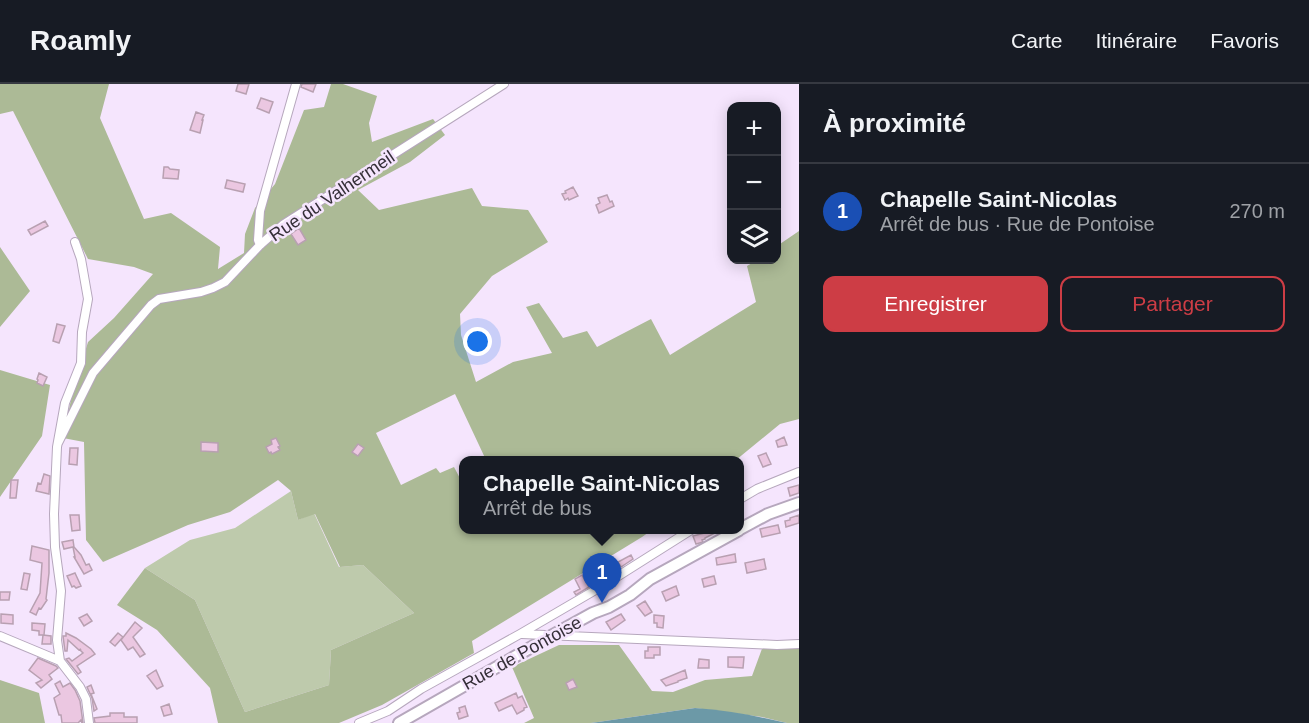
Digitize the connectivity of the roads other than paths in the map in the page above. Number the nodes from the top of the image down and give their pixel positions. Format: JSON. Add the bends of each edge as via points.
{"nodes":[{"id":1,"x":296,"y":84,"type":"edge"},
{"id":2,"x":504,"y":84,"type":"edge"},
{"id":3,"x":75,"y":242,"type":"dead end"},
{"id":4,"x":260,"y":245,"type":"junction"},
{"id":5,"x":58,"y":443,"type":"junction"},
{"id":6,"x":799,"y":472,"type":"edge"},
{"id":7,"x":744,"y":497,"type":"edge"},
{"id":8,"x":799,"y":503,"type":"edge"},
{"id":9,"x":744,"y":526,"type":"edge"},
{"id":10,"x":685,"y":534,"type":"edge"},
{"id":11,"x":730,"y":534,"type":"edge"},
{"id":12,"x":520,"y":634,"type":"junction"},
{"id":13,"x":0,"y":636,"type":"edge"},
{"id":14,"x":551,"y":636,"type":"junction"},
{"id":15,"x":799,"y":644,"type":"edge"},
{"id":16,"x":60,"y":661,"type":"junction"},
{"id":17,"x":89,"y":723,"type":"edge"},
{"id":18,"x":359,"y":723,"type":"edge"},
{"id":19,"x":399,"y":723,"type":"edge"}],
"edges":[{"from":1,"to":4,"type":"street","via":[[260,211]]},
{"from":2,"to":4,"type":"street","name":"Rue du Valhermeil","via":[[284,224]]},
{"from":3,"to":5,"type":"street","name":"Rue du Valhermeil","via":[[88,299],[81,363],[65,403]]},
{"from":4,"to":5,"type":"street","name":"Rue du Valhermeil","via":[[225,282],[201,292],[159,299],[151,305],[93,374]]},
{"from":5,"to":16,"type":"street","name":"Rue du Valhermeil","via":[[54,514],[61,591],[57,640]]},
{"from":6,"to":7,"type":"street"},
{"from":8,"to":9,"type":"main road","name":"Rue de Pontoise"},
{"from":10,"to":12,"type":"street"},
{"from":11,"to":14,"type":"main road","name":"Rue de Pontoise"},
{"from":12,"to":14,"type":"street"},
{"from":12,"to":18,"type":"street","via":[[388,711]]},
{"from":13,"to":16,"type":"street"},
{"from":14,"to":15,"type":"street"},
{"from":14,"to":19,"type":"main road","name":"Rue de Pontoise"},
{"from":16,"to":17,"type":"street","via":[[86,699]]}]}
